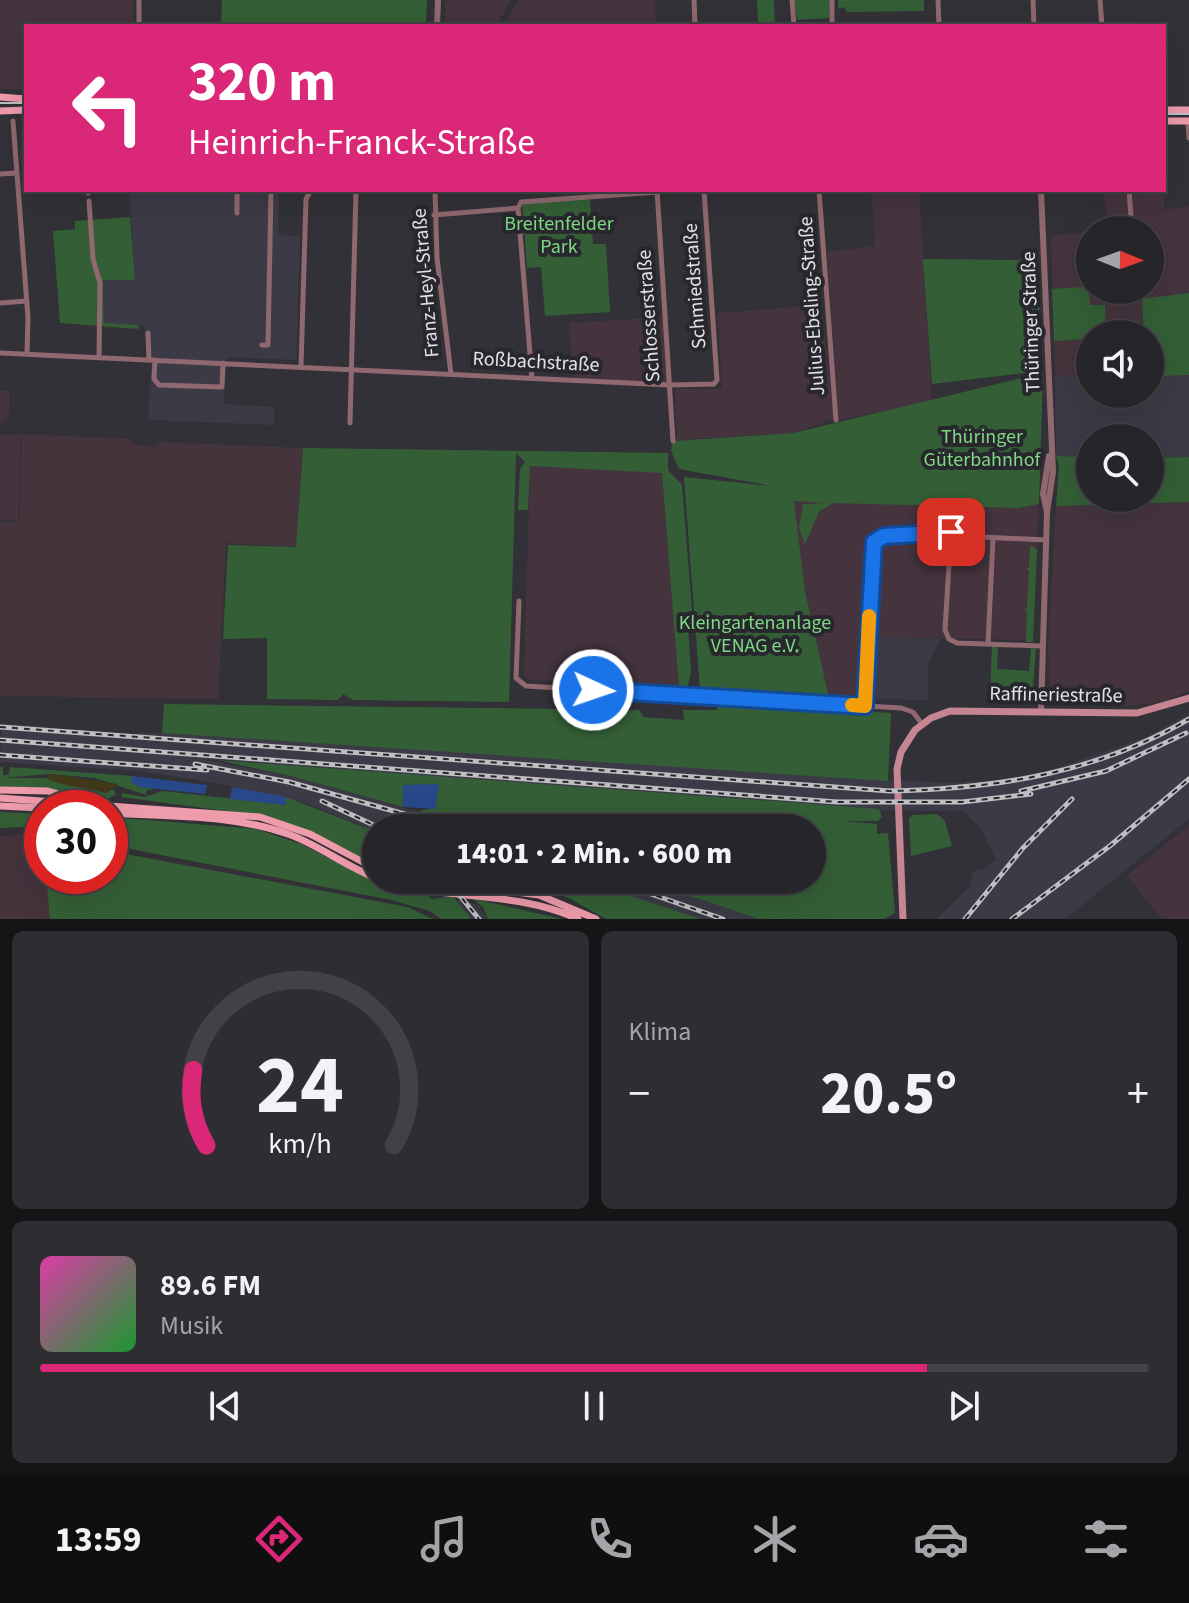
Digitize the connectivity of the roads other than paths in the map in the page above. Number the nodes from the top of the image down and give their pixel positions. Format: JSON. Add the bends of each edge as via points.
{"nodes":[{"id":1,"x":139,"y":0,"type":"edge"},
{"id":2,"x":438,"y":0,"type":"edge"},
{"id":3,"x":694,"y":0,"type":"edge"},
{"id":4,"x":792,"y":0,"type":"edge"},
{"id":5,"x":832,"y":0,"type":"edge"},
{"id":6,"x":938,"y":0,"type":"edge"},
{"id":7,"x":1033,"y":0,"type":"edge"},
{"id":8,"x":1100,"y":0,"type":"edge"},
{"id":9,"x":139,"y":24,"type":"edge"},
{"id":10,"x":437,"y":24,"type":"edge"},
{"id":11,"x":695,"y":24,"type":"edge"},
{"id":12,"x":794,"y":24,"type":"edge"},
{"id":13,"x":832,"y":24,"type":"edge"},
{"id":14,"x":939,"y":24,"type":"edge"},
{"id":15,"x":1034,"y":24,"type":"edge"},
{"id":16,"x":1102,"y":24,"type":"edge"},
{"id":17,"x":0,"y":97,"type":"edge"},
{"id":18,"x":24,"y":99,"type":"edge"},
{"id":19,"x":24,"y":110,"type":"edge"},
{"id":20,"x":1166,"y":110,"type":"edge"},
{"id":21,"x":1189,"y":110,"type":"edge"},
{"id":22,"x":0,"y":111,"type":"edge"},
{"id":23,"x":13,"y":121,"type":"dead end"},
{"id":24,"x":1166,"y":121,"type":"edge"},
{"id":25,"x":1188,"y":121,"type":"edge"},
{"id":26,"x":1189,"y":138,"type":"edge"},
{"id":27,"x":17,"y":173,"type":"junction"},
{"id":28,"x":0,"y":174,"type":"edge"},
{"id":29,"x":237,"y":192,"type":"edge"},
{"id":30,"x":271,"y":192,"type":"edge"},
{"id":31,"x":310,"y":192,"type":"edge"},
{"id":32,"x":356,"y":192,"type":"edge"},
{"id":33,"x":435,"y":192,"type":"edge"},
{"id":34,"x":627,"y":192,"type":"edge"},
{"id":35,"x":657,"y":192,"type":"edge"},
{"id":36,"x":704,"y":192,"type":"edge"},
{"id":37,"x":819,"y":192,"type":"edge"},
{"id":38,"x":1041,"y":192,"type":"edge"},
{"id":39,"x":1129,"y":192,"type":"edge"},
{"id":40,"x":568,"y":194,"type":"edge"},
{"id":41,"x":89,"y":201,"type":"dead end"},
{"id":42,"x":518,"y":208,"type":"junction"},
{"id":43,"x":237,"y":213,"type":"dead end"},
{"id":44,"x":434,"y":215,"type":"junction"},
{"id":45,"x":1131,"y":216,"type":"edge"},
{"id":46,"x":27,"y":301,"type":"junction"},
{"id":47,"x":0,"y":303,"type":"edge"},
{"id":48,"x":148,"y":333,"type":"dead end"},
{"id":49,"x":262,"y":345,"type":"dead end"},
{"id":50,"x":0,"y":353,"type":"edge"},
{"id":51,"x":27,"y":354,"type":"junction"},
{"id":52,"x":99,"y":357,"type":"junction"},
{"id":53,"x":152,"y":360,"type":"junction"},
{"id":54,"x":223,"y":363,"type":"junction"},
{"id":55,"x":301,"y":367,"type":"junction"},
{"id":56,"x":352,"y":369,"type":"junction"},
{"id":57,"x":451,"y":374,"type":"junction"},
{"id":58,"x":532,"y":378,"type":"junction"},
{"id":59,"x":717,"y":380,"type":"joint"},
{"id":60,"x":670,"y":385,"type":"junction"},
{"id":61,"x":836,"y":420,"type":"dead end"},
{"id":62,"x":350,"y":423,"type":"dead end"},
{"id":63,"x":673,"y":441,"type":"dead end"},
{"id":64,"x":951,"y":532,"type":"junction"},
{"id":65,"x":993,"y":538,"type":"junction"},
{"id":66,"x":1046,"y":540,"type":"junction"},
{"id":67,"x":519,"y":601,"type":"dead end"},
{"id":68,"x":988,"y":644,"type":"junction"},
{"id":69,"x":1042,"y":646,"type":"junction"},
{"id":70,"x":1189,"y":698,"type":"edge"},
{"id":71,"x":865,"y":706,"type":"junction"},
{"id":72,"x":1041,"y":711,"type":"junction"},
{"id":73,"x":922,"y":724,"type":"junction"},
{"id":74,"x":0,"y":790,"type":"edge"},
{"id":75,"x":24,"y":790,"type":"edge"},
{"id":76,"x":0,"y":798,"type":"edge"},
{"id":77,"x":24,"y":800,"type":"edge"},
{"id":78,"x":0,"y":806,"type":"edge"},
{"id":79,"x":24,"y":807,"type":"edge"},
{"id":80,"x":128,"y":807,"type":"edge"},
{"id":81,"x":128,"y":814,"type":"edge"},
{"id":82,"x":362,"y":862,"type":"edge"},
{"id":83,"x":362,"y":871,"type":"edge"},
{"id":84,"x":464,"y":894,"type":"edge"},
{"id":85,"x":531,"y":894,"type":"edge"},
{"id":86,"x":578,"y":919,"type":"edge"},
{"id":87,"x":596,"y":919,"type":"edge"},
{"id":88,"x":903,"y":919,"type":"edge"}],
"edges":[{"from":1,"to":9,"type":"street"},
{"from":2,"to":10,"type":"street"},
{"from":3,"to":11,"type":"street"},
{"from":4,"to":12,"type":"street"},
{"from":5,"to":13,"type":"street"},
{"from":6,"to":14,"type":"street"},
{"from":7,"to":15,"type":"street"},
{"from":8,"to":16,"type":"street"},
{"from":17,"to":18,"type":"main road"},
{"from":19,"to":22,"type":"main road"},
{"from":20,"to":21,"type":"main road"},
{"from":23,"to":27,"type":"street"},
{"from":24,"to":25,"type":"main road"},
{"from":25,"to":26,"type":"street"},
{"from":27,"to":28,"type":"street"},
{"from":27,"to":46,"type":"street"},
{"from":29,"to":43,"type":"street"},
{"from":30,"to":49,"type":"street","via":[[268,345]]},
{"from":31,"to":55,"type":"street"},
{"from":32,"to":56,"type":"street"},
{"from":33,"to":44,"type":"street","name":"Franz-Heyl-Straße"},
{"from":34,"to":40,"type":"street"},
{"from":35,"to":60,"type":"street","name":"Schlosserstraße"},
{"from":36,"to":59,"type":"street","name":"Schmiedstraße"},
{"from":37,"to":61,"type":"street","name":"Julius-Ebeling-Straße"},
{"from":38,"to":66,"type":"street","name":"Thüringer Straße","via":[[1050,453],[1044,480]]},
{"from":39,"to":45,"type":"street"},
{"from":40,"to":42,"type":"street","via":[[521,202]]},
{"from":41,"to":52,"type":"street","via":[[100,283]]},
{"from":42,"to":44,"type":"street"},
{"from":42,"to":58,"type":"street"},
{"from":44,"to":57,"type":"street","name":"Franz-Heyl-Straße"},
{"from":46,"to":47,"type":"street"},
{"from":46,"to":51,"type":"street"},
{"from":48,"to":53,"type":"street"},
{"from":50,"to":51,"type":"street","name":"Roßbachstraße"},
{"from":51,"to":52,"type":"street","name":"Roßbachstraße"},
{"from":52,"to":53,"type":"street","name":"Roßbachstraße"},
{"from":53,"to":54,"type":"street","name":"Roßbachstraße"},
{"from":53,"to":54,"type":"street","via":[[159,385],[222,387]]},
{"from":54,"to":55,"type":"street","name":"Roßbachstraße"},
{"from":55,"to":56,"type":"street","name":"Roßbachstraße"},
{"from":56,"to":57,"type":"street","name":"Roßbachstraße"},
{"from":56,"to":62,"type":"street"},
{"from":57,"to":58,"type":"street","name":"Roßbachstraße"},
{"from":58,"to":60,"type":"street","name":"Roßbachstraße"},
{"from":59,"to":60,"type":"street","name":"Roßbachstraße"},
{"from":60,"to":63,"type":"street","name":"Schlosserstraße"},
{"from":64,"to":65,"type":"street"},
{"from":64,"to":68,"type":"street","via":[[947,635],[957,643]]},
{"from":64,"to":71,"type":"street","via":[[884,536],[874,542]]},
{"from":65,"to":66,"type":"street"},
{"from":65,"to":68,"type":"street"},
{"from":66,"to":69,"type":"street","name":"Thüringer Straße"},
{"from":67,"to":71,"type":"street","via":[[516,678],[526,686]]},
{"from":68,"to":69,"type":"street"},
{"from":69,"to":72,"type":"street","name":"Thüringer Straße"},
{"from":70,"to":72,"type":"main road","name":"Raffineriestraße","via":[[1137,713]]},
{"from":71,"to":73,"type":"street","via":[[907,710]]},
{"from":72,"to":73,"type":"main road","name":"Raffineriestraße","via":[[956,710]]},
{"from":73,"to":88,"type":"main road","via":[[904,746],[897,769]]},
{"from":74,"to":75,"type":"main road"},
{"from":76,"to":77,"type":"main road"},
{"from":78,"to":79,"type":"main road"},
{"from":80,"to":82,"type":"main road","via":[[260,817],[310,834]]},
{"from":81,"to":83,"type":"main road","via":[[268,827]]},
{"from":84,"to":86,"type":"main road","via":[[525,901]]},
{"from":85,"to":87,"type":"main road"}]}
